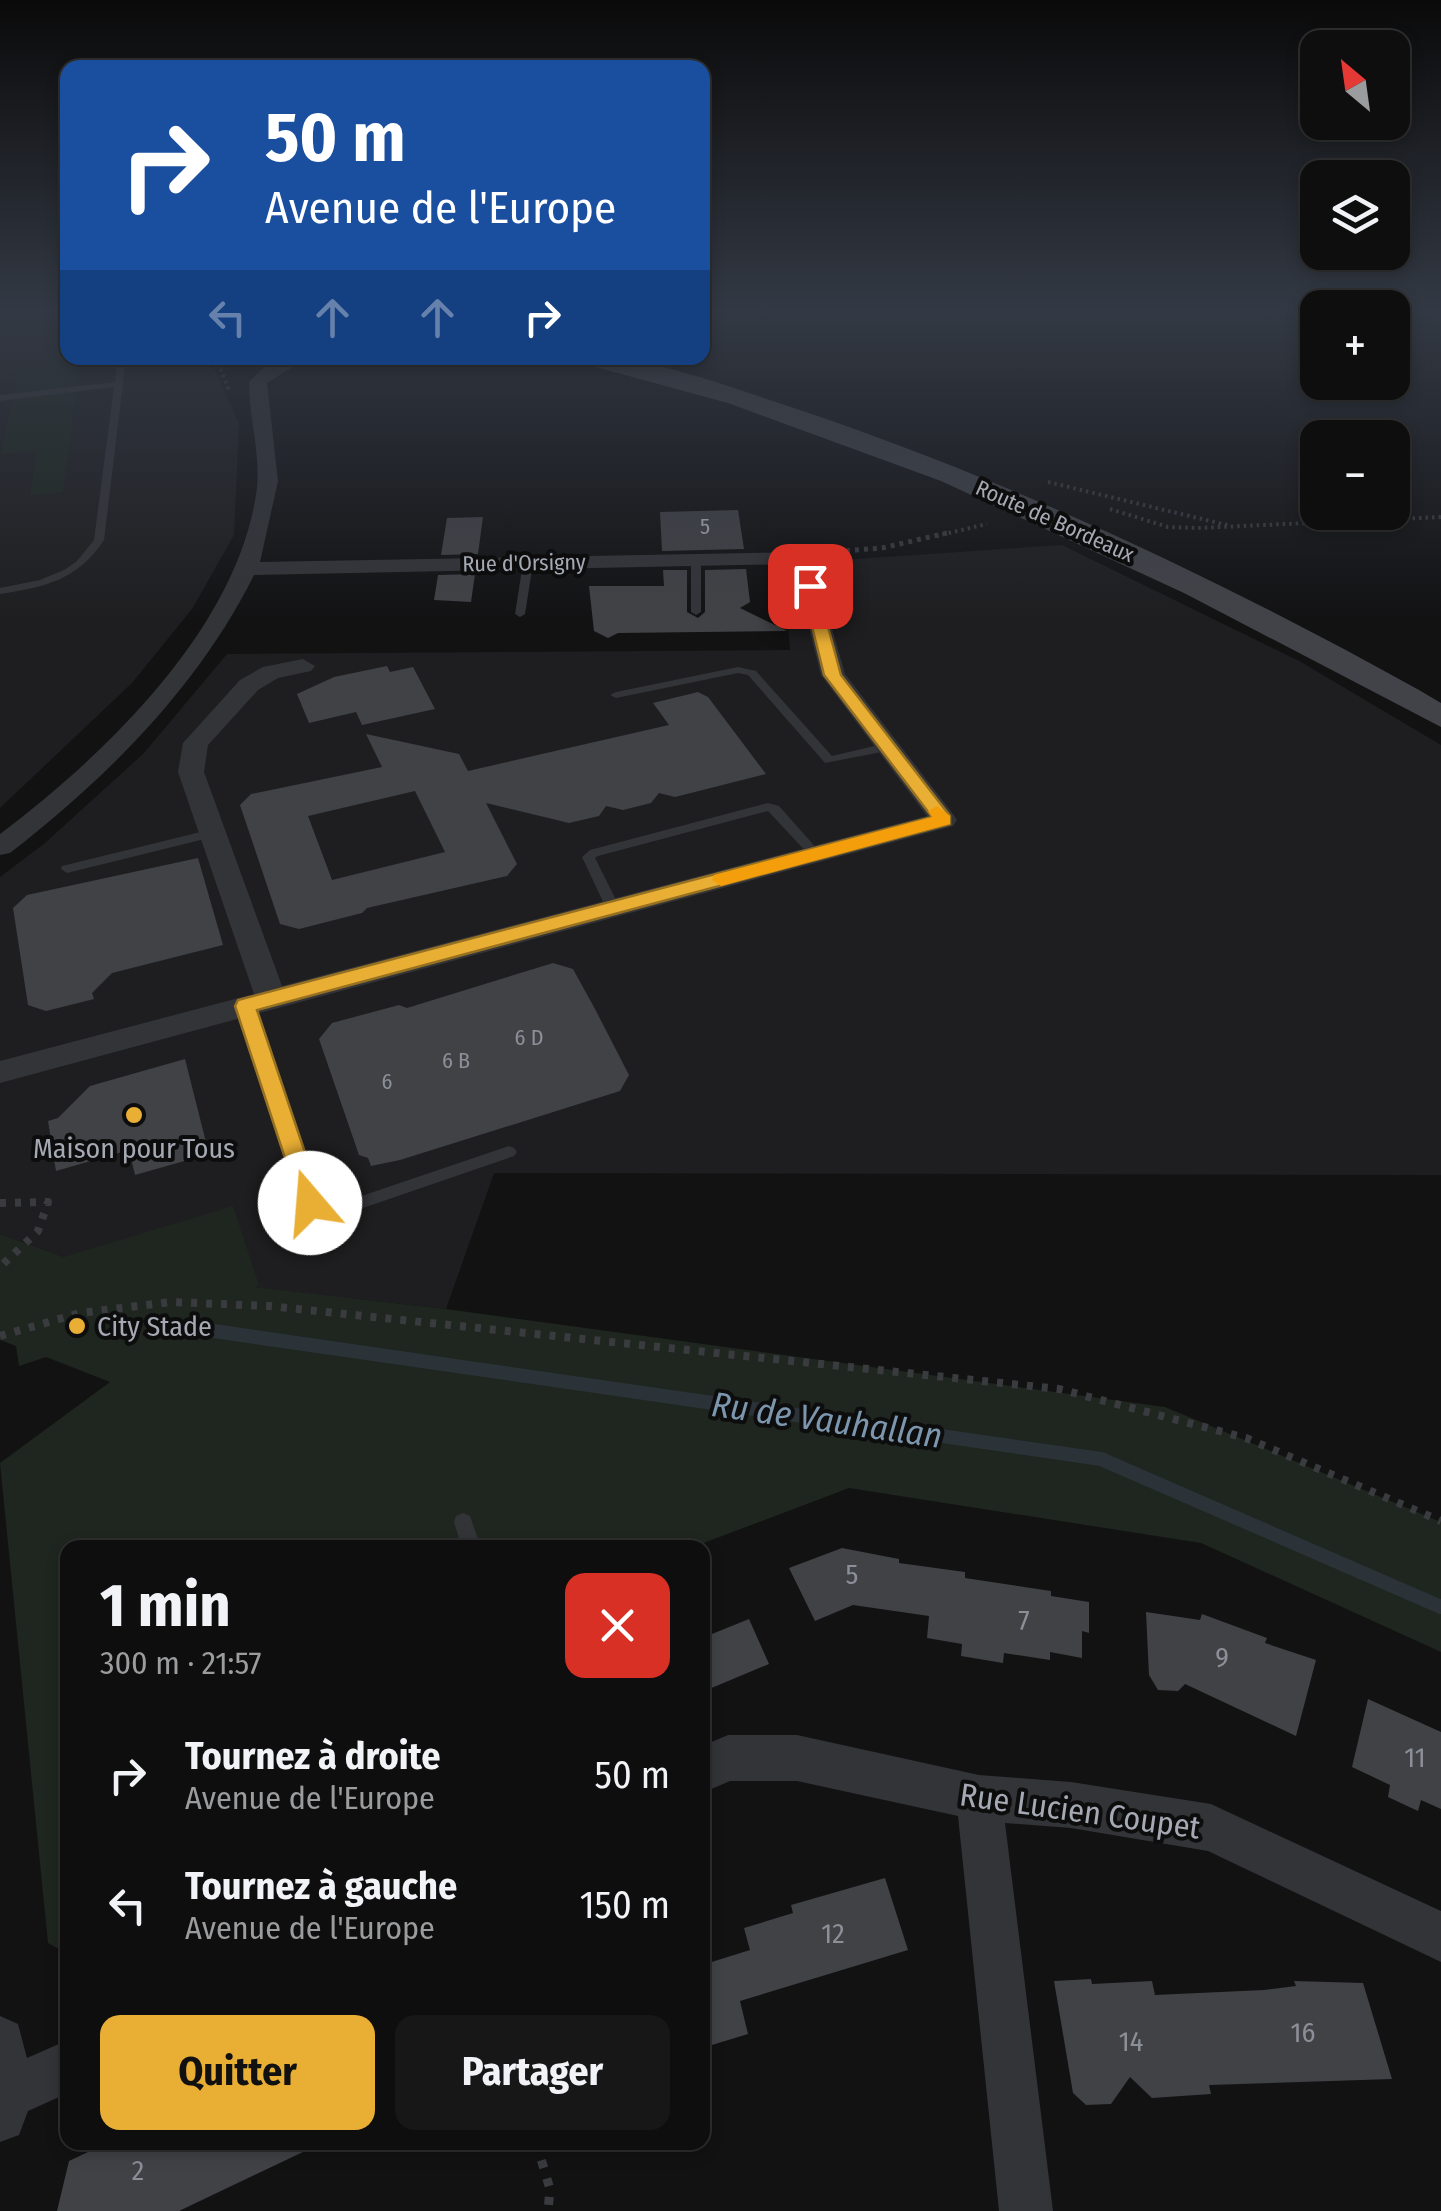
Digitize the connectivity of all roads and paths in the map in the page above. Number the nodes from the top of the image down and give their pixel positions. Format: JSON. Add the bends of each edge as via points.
{"nodes":[{"id":1,"x":115,"y":415,"type":"edge"},
{"id":2,"x":261,"y":415,"type":"edge"},
{"id":3,"x":794,"y":415,"type":"edge"},
{"id":4,"x":1111,"y":509,"type":"dead end"},
{"id":5,"x":1441,"y":519,"type":"edge"},
{"id":6,"x":995,"y":520,"type":"dead end"},
{"id":7,"x":802,"y":556,"type":"junction"},
{"id":8,"x":696,"y":560,"type":"junction"},
{"id":9,"x":528,"y":564,"type":"junction"},
{"id":10,"x":246,"y":570,"type":"junction"},
{"id":11,"x":0,"y":591,"type":"edge"},
{"id":12,"x":696,"y":612,"type":"dead end"},
{"id":13,"x":520,"y":614,"type":"dead end"},
{"id":14,"x":303,"y":666,"type":"dead end"},
{"id":15,"x":616,"y":695,"type":"dead end"},
{"id":16,"x":1441,"y":717,"type":"edge"},
{"id":17,"x":887,"y":747,"type":"junction"},
{"id":18,"x":214,"y":834,"type":"junction"},
{"id":19,"x":0,"y":848,"type":"edge"},
{"id":20,"x":815,"y":854,"type":"junction"},
{"id":21,"x":67,"y":869,"type":"dead end"},
{"id":22,"x":613,"y":908,"type":"junction"},
{"id":23,"x":258,"y":1002,"type":"junction"},
{"id":24,"x":0,"y":1072,"type":"edge"},
{"id":25,"x":510,"y":1152,"type":"dead end"},
{"id":26,"x":0,"y":1203,"type":"edge"},
{"id":27,"x":0,"y":1267,"type":"edge"},
{"id":28,"x":0,"y":1336,"type":"edge"},
{"id":29,"x":1441,"y":1521,"type":"edge"},
{"id":30,"x":464,"y":1522,"type":"dead end"},
{"id":31,"x":470,"y":1540,"type":"edge"},
{"id":32,"x":710,"y":1766,"type":"edge"},
{"id":33,"x":979,"y":1798,"type":"junction"},
{"id":34,"x":1441,"y":1937,"type":"edge"},
{"id":35,"x":0,"y":2042,"type":"edge"},
{"id":36,"x":60,"y":2071,"type":"edge"},
{"id":37,"x":3,"y":2105,"type":"edge"},
{"id":38,"x":538,"y":2150,"type":"edge"},
{"id":39,"x":548,"y":2211,"type":"edge"},
{"id":40,"x":1026,"y":2211,"type":"edge"}],
"edges":[{"from":1,"to":11,"type":"lane","via":[[102,530],[94,548],[64,574]]},
{"from":2,"to":10,"type":"street","via":[[269,470]]},
{"from":3,"to":16,"type":"main road","name":"Route de Bordeaux","via":[[1061,522],[1250,613]]},
{"from":4,"to":5,"type":"path","via":[[1168,526]]},
{"from":6,"to":7,"type":"path","via":[[882,548]]},
{"from":7,"to":8,"type":"street","name":"Rue d'Orsigny"},
{"from":7,"to":17,"type":"street","via":[[833,675]]},
{"from":8,"to":9,"type":"street","name":"Rue d'Orsigny"},
{"from":8,"to":12,"type":"lane"},
{"from":9,"to":10,"type":"street","name":"Rue d'Orsigny"},
{"from":9,"to":13,"type":"lane"},
{"from":10,"to":19,"type":"street","via":[[187,662],[117,746]]},
{"from":14,"to":18,"type":"street","via":[[270,672],[248,685],[196,743],[190,772]]},
{"from":15,"to":17,"type":"lane","via":[[738,670],[752,673],[829,760]]},
{"from":17,"to":20,"type":"street","via":[[944,820]]},
{"from":18,"to":21,"type":"lane"},
{"from":18,"to":23,"type":"street"},
{"from":20,"to":22,"type":"street"},
{"from":20,"to":22,"type":"lane","via":[[768,807],[594,853],[588,857]]},
{"from":22,"to":23,"type":"street"},
{"from":23,"to":24,"type":"street"},
{"from":23,"to":25,"type":"lane","via":[[310,1203],[330,1213]]},
{"from":26,"to":27,"type":"path","via":[[48,1202],[48,1216],[33,1240]]},
{"from":28,"to":29,"type":"path","via":[[80,1313],[171,1302],[230,1304],[1059,1389],[1246,1438]]},
{"from":30,"to":31,"type":"lane"},
{"from":32,"to":33,"type":"street","name":"Rue Lucien Coupet","via":[[728,1758],[796,1758]]},
{"from":33,"to":34,"type":"street","name":"Rue Lucien Coupet","via":[[1211,1828]]},
{"from":33,"to":40,"type":"street"},
{"from":35,"to":37,"type":"street"},
{"from":36,"to":37,"type":"street"},
{"from":38,"to":39,"type":"path","via":[[550,2190]]}]}
